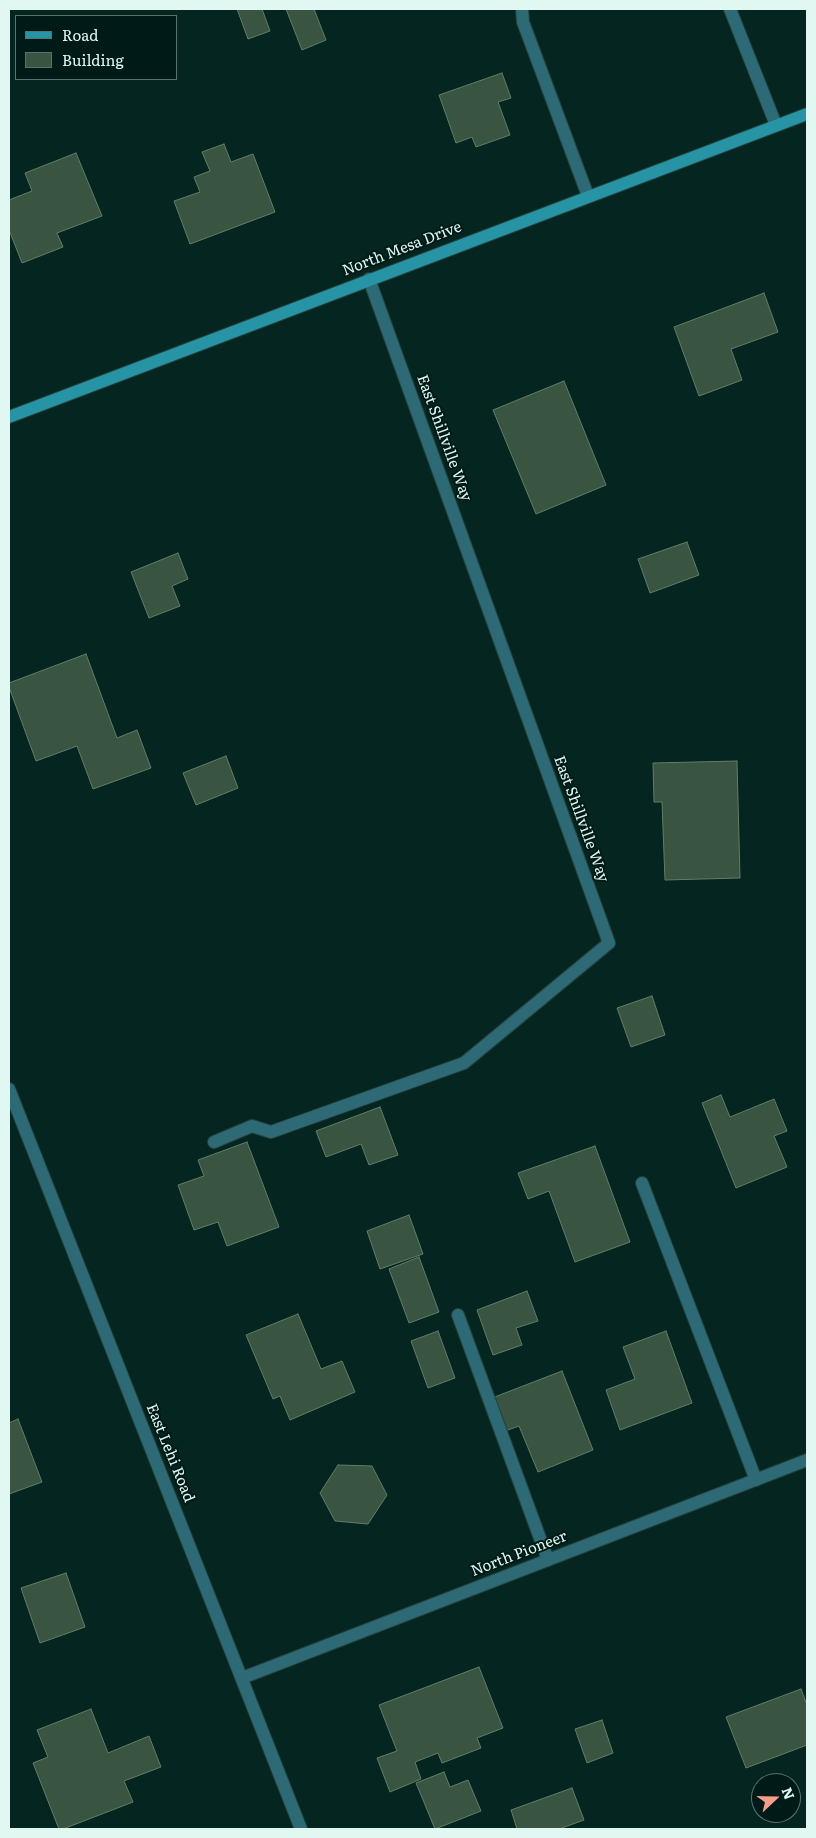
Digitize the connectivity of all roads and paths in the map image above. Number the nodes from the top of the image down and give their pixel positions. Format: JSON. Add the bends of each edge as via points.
{"nodes":[{"id":1,"x":522,"y":9,"type":"edge"},
{"id":2,"x":730,"y":9,"type":"edge"},
{"id":3,"x":807,"y":114,"type":"edge"},
{"id":4,"x":776,"y":126,"type":"junction"},
{"id":5,"x":588,"y":196,"type":"junction"},
{"id":6,"x":369,"y":279,"type":"junction"},
{"id":7,"x":9,"y":417,"type":"edge"},
{"id":8,"x":9,"y":1089,"type":"edge"},
{"id":9,"x":214,"y":1142,"type":"dead end"},
{"id":10,"x":642,"y":1183,"type":"dead end"},
{"id":11,"x":458,"y":1316,"type":"dead end"},
{"id":12,"x":807,"y":1460,"type":"edge"},
{"id":13,"x":756,"y":1480,"type":"junction"},
{"id":14,"x":548,"y":1560,"type":"junction"},
{"id":15,"x":242,"y":1678,"type":"junction"},
{"id":16,"x":301,"y":1829,"type":"edge"}],
"edges":[{"from":1,"to":5,"type":"street","via":[[523,22]]},
{"from":2,"to":4,"type":"street"},
{"from":3,"to":4,"type":"street","name":"North Mesa Drive"},
{"from":4,"to":5,"type":"street","name":"North Mesa Drive"},
{"from":5,"to":6,"type":"street","name":"North Mesa Drive"},
{"from":6,"to":7,"type":"street","name":"North Mesa Drive"},
{"from":6,"to":9,"type":"street","name":"East Shillville Way","via":[[609,943],[464,1063],[271,1132],[252,1126]]},
{"from":8,"to":15,"type":"street","name":"East Lehi Road"},
{"from":10,"to":13,"type":"street"},
{"from":11,"to":14,"type":"street"},
{"from":12,"to":13,"type":"street","name":"North Pioneer"},
{"from":13,"to":14,"type":"street","name":"North Pioneer"},
{"from":14,"to":15,"type":"street","name":"North Pioneer"},
{"from":15,"to":16,"type":"street","name":"East Lehi Road"}]}
